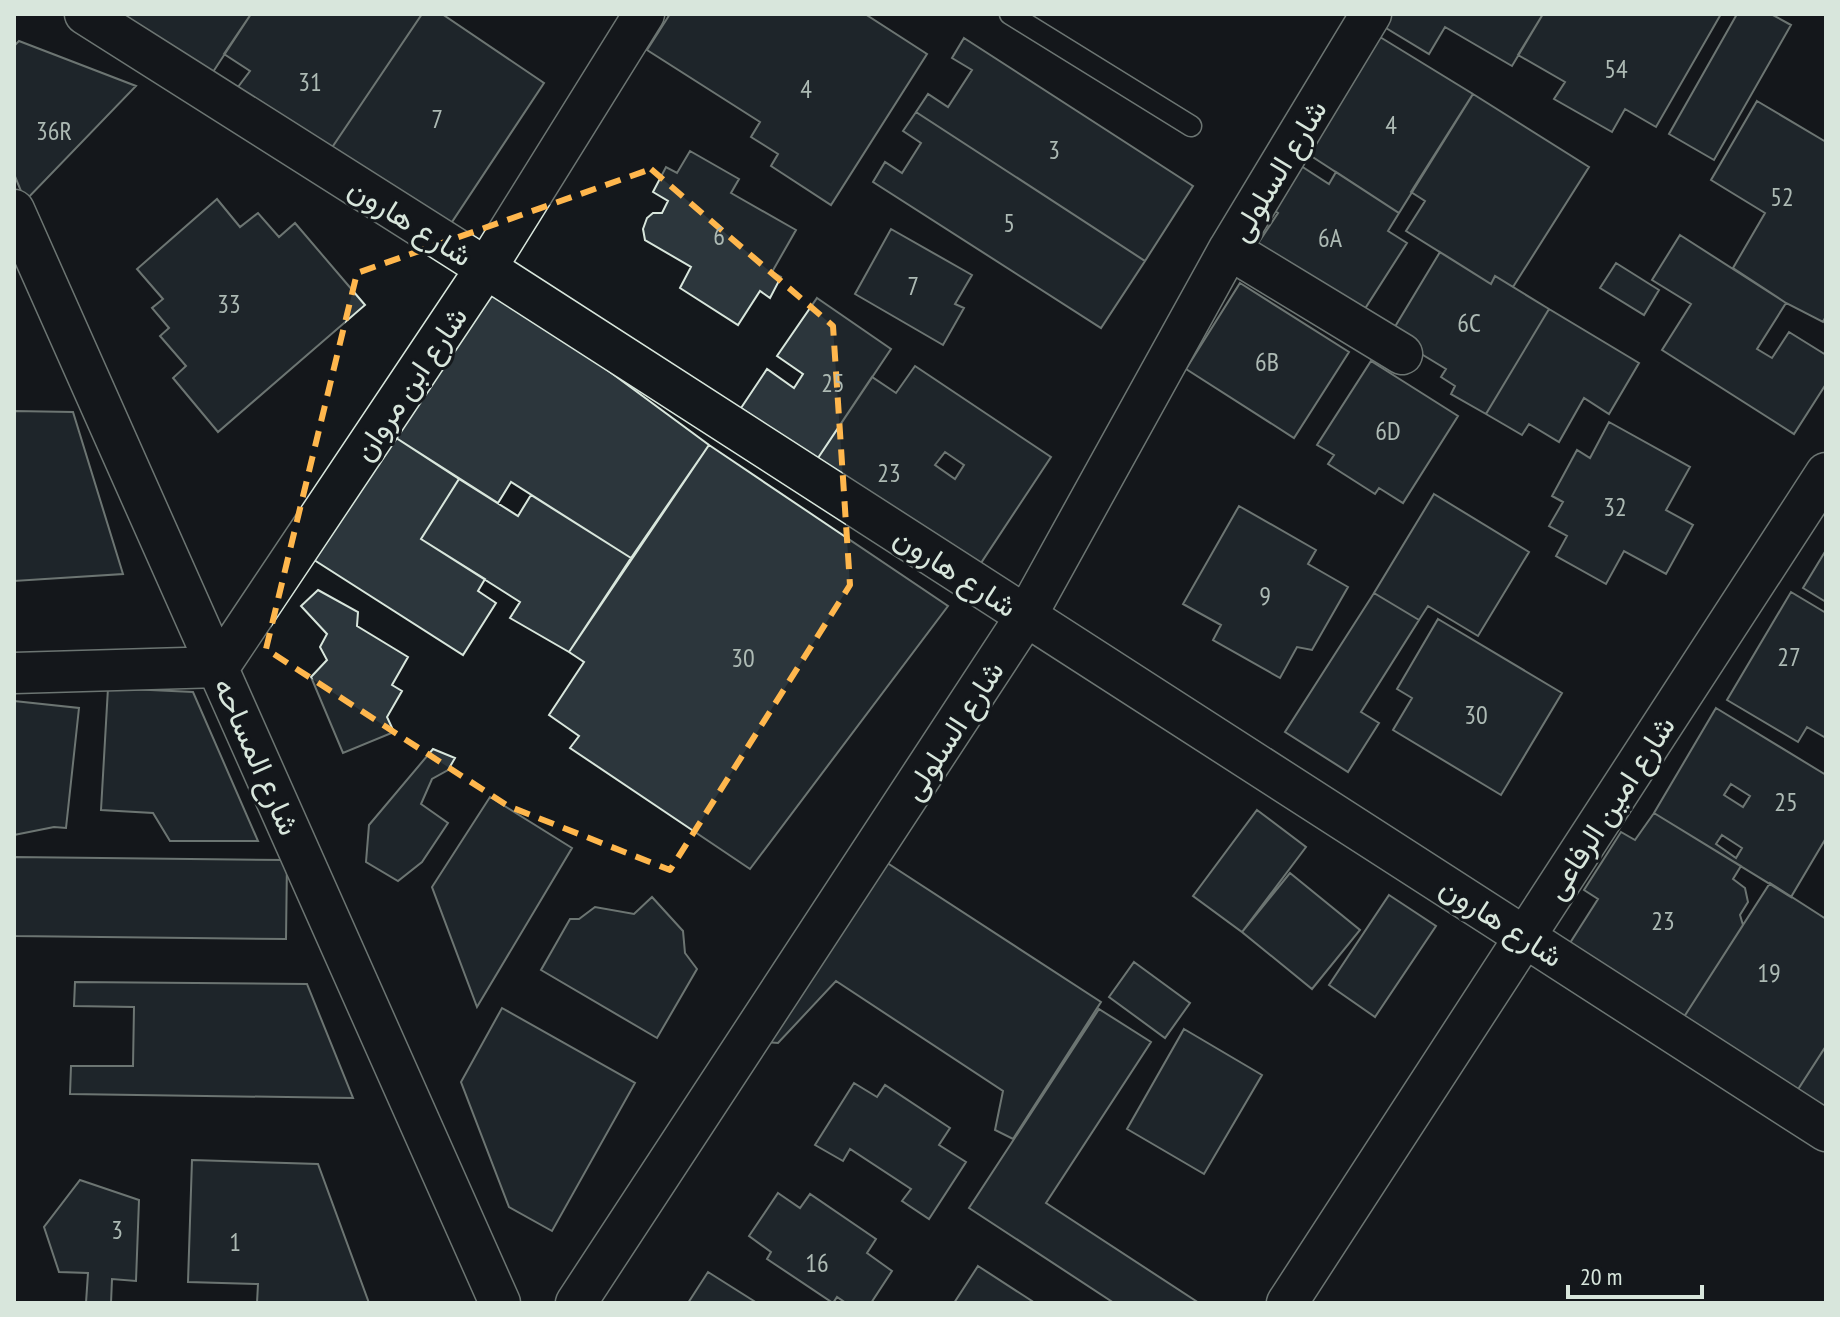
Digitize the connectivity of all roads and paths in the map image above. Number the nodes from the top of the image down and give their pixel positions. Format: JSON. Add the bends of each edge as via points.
{"nodes":[{"id":1,"x":85,"y":14,"type":"edge"},
{"id":2,"x":644,"y":14,"type":"edge"},
{"id":3,"x":1010,"y":14,"type":"edge"},
{"id":4,"x":1371,"y":14,"type":"edge"},
{"id":5,"x":1191,"y":126,"type":"dead end"},
{"id":6,"x":14,"y":210,"type":"edge"},
{"id":7,"x":1229,"y":249,"type":"junction"},
{"id":8,"x":486,"y":268,"type":"junction"},
{"id":9,"x":1402,"y":354,"type":"dead end"},
{"id":10,"x":1826,"y":473,"type":"edge"},
{"id":11,"x":1026,"y":616,"type":"junction"},
{"id":12,"x":219,"y":667,"type":"junction"},
{"id":13,"x":14,"y":673,"type":"edge"},
{"id":14,"x":1526,"y":936,"type":"junction"},
{"id":15,"x":1826,"y":1131,"type":"edge"},
{"id":16,"x":500,"y":1303,"type":"edge"},
{"id":17,"x":576,"y":1303,"type":"edge"},
{"id":18,"x":1287,"y":1303,"type":"edge"}],
"edges":[{"from":1,"to":8,"type":"street","name":"شارع هارون"},
{"from":2,"to":8,"type":"street","name":"شارع ابن مروان"},
{"from":3,"to":5,"type":"lane"},
{"from":4,"to":7,"type":"street","name":"شارع السلولى"},
{"from":6,"to":12,"type":"street","name":"شارع المساحه"},
{"from":7,"to":9,"type":"street"},
{"from":7,"to":11,"type":"street","name":"شارع السلولى"},
{"from":8,"to":11,"type":"street","name":"شارع هارون"},
{"from":8,"to":12,"type":"street","name":"شارع ابن مروان"},
{"from":10,"to":14,"type":"street","name":"شارع امين الرفاعى"},
{"from":11,"to":14,"type":"street","name":"شارع هارون"},
{"from":11,"to":17,"type":"street","name":"شارع السلولى"},
{"from":12,"to":13,"type":"street"},
{"from":12,"to":16,"type":"street","name":"شارع المساحه"},
{"from":14,"to":15,"type":"street","name":"شارع هارون"},
{"from":14,"to":18,"type":"street","name":"شارع امين الرفاعى"}]}
